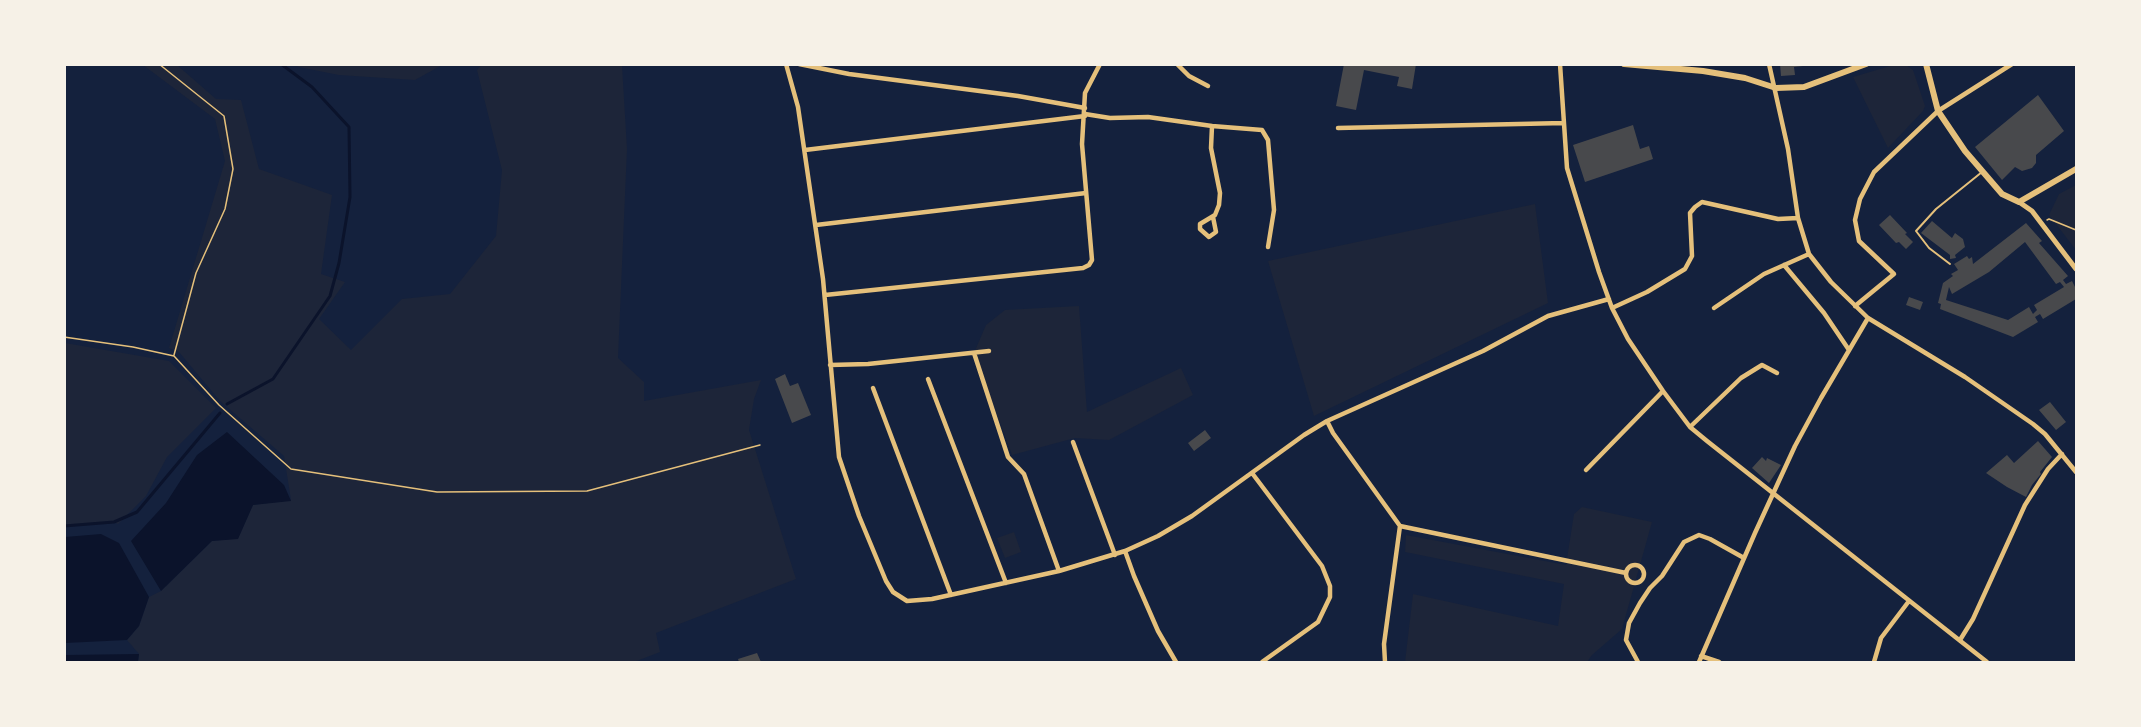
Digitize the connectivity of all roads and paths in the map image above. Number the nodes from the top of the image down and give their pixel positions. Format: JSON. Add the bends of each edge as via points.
{"nodes":[{"id":1,"x":159,"y":64,"type":"edge"},
{"id":2,"x":786,"y":64,"type":"edge"},
{"id":3,"x":799,"y":64,"type":"edge"},
{"id":4,"x":1100,"y":64,"type":"edge"},
{"id":5,"x":1177,"y":64,"type":"edge"},
{"id":6,"x":1560,"y":64,"type":"edge"},
{"id":7,"x":1624,"y":64,"type":"edge"},
{"id":8,"x":1769,"y":64,"type":"edge"},
{"id":9,"x":1866,"y":64,"type":"edge"},
{"id":10,"x":1926,"y":64,"type":"edge"},
{"id":11,"x":2012,"y":64,"type":"edge"},
{"id":12,"x":1208,"y":86,"type":"dead end"},
{"id":13,"x":1776,"y":88,"type":"junction"},
{"id":14,"x":1085,"y":108,"type":"junction"},
{"id":15,"x":1938,"y":111,"type":"junction"},
{"id":16,"x":1085,"y":115,"type":"junction"},
{"id":17,"x":1564,"y":123,"type":"junction"},
{"id":18,"x":1212,"y":126,"type":"junction"},
{"id":19,"x":1338,"y":128,"type":"dead end"},
{"id":20,"x":805,"y":150,"type":"junction"},
{"id":21,"x":2076,"y":169,"type":"edge"},
{"id":22,"x":1982,"y":172,"type":"junction"},
{"id":23,"x":1086,"y":193,"type":"junction"},
{"id":24,"x":2019,"y":202,"type":"junction"},
{"id":25,"x":1213,"y":216,"type":"dead end"},
{"id":26,"x":1798,"y":218,"type":"junction"},
{"id":27,"x":2042,"y":224,"type":"junction"},
{"id":28,"x":816,"y":225,"type":"junction"},
{"id":29,"x":2076,"y":230,"type":"edge"},
{"id":30,"x":1268,"y":247,"type":"dead end"},
{"id":31,"x":1809,"y":254,"type":"junction"},
{"id":32,"x":1950,"y":264,"type":"dead end"},
{"id":33,"x":1784,"y":265,"type":"junction"},
{"id":34,"x":2076,"y":269,"type":"edge"},
{"id":35,"x":825,"y":295,"type":"junction"},
{"id":36,"x":1609,"y":300,"type":"junction"},
{"id":37,"x":1855,"y":306,"type":"junction"},
{"id":38,"x":1612,"y":308,"type":"junction"},
{"id":39,"x":1714,"y":308,"type":"dead end"},
{"id":40,"x":1868,"y":318,"type":"junction"},
{"id":41,"x":64,"y":337,"type":"edge"},
{"id":42,"x":1849,"y":350,"type":"junction"},
{"id":43,"x":989,"y":351,"type":"dead end"},
{"id":44,"x":974,"y":353,"type":"junction"},
{"id":45,"x":174,"y":356,"type":"junction"},
{"id":46,"x":830,"y":365,"type":"junction"},
{"id":47,"x":1777,"y":373,"type":"dead end"},
{"id":48,"x":928,"y":379,"type":"dead end"},
{"id":49,"x":873,"y":388,"type":"dead end"},
{"id":50,"x":1663,"y":391,"type":"junction"},
{"id":51,"x":1327,"y":421,"type":"junction"},
{"id":52,"x":1690,"y":427,"type":"junction"},
{"id":53,"x":1073,"y":442,"type":"dead end"},
{"id":54,"x":760,"y":445,"type":"dead end"},
{"id":55,"x":2062,"y":454,"type":"junction"},
{"id":56,"x":1586,"y":470,"type":"dead end"},
{"id":57,"x":2076,"y":472,"type":"edge"},
{"id":58,"x":1252,"y":473,"type":"junction"},
{"id":59,"x":1772,"y":494,"type":"junction"},
{"id":60,"x":1400,"y":526,"type":"junction"},
{"id":61,"x":1125,"y":551,"type":"junction"},
{"id":62,"x":1115,"y":555,"type":"junction"},
{"id":63,"x":1744,"y":558,"type":"junction"},
{"id":64,"x":1059,"y":571,"type":"junction"},
{"id":65,"x":1626,"y":573,"type":"junction"},
{"id":66,"x":1006,"y":583,"type":"junction"},
{"id":67,"x":951,"y":594,"type":"junction"},
{"id":68,"x":1909,"y":601,"type":"junction"},
{"id":69,"x":1960,"y":640,"type":"junction"},
{"id":70,"x":1701,"y":656,"type":"junction"},
{"id":71,"x":1176,"y":663,"type":"edge"},
{"id":72,"x":1262,"y":663,"type":"edge"},
{"id":73,"x":1385,"y":663,"type":"edge"},
{"id":74,"x":1638,"y":663,"type":"edge"},
{"id":75,"x":1699,"y":663,"type":"edge"},
{"id":76,"x":1719,"y":663,"type":"edge"},
{"id":77,"x":1874,"y":663,"type":"edge"},
{"id":78,"x":1987,"y":663,"type":"edge"}],
"edges":[{"from":1,"to":45,"type":"path","via":[[224,116],[233,169],[225,208],[196,273]]},
{"from":2,"to":20,"type":"street"},
{"from":3,"to":14,"type":"street"},
{"from":4,"to":14,"type":"street","via":[[1085,93]]},
{"from":5,"to":12,"type":"street"},
{"from":6,"to":17,"type":"street"},
{"from":7,"to":13,"type":"main road","via":[[1736,76]]},
{"from":8,"to":13,"type":"street"},
{"from":9,"to":13,"type":"main road","via":[[1804,87]]},
{"from":10,"to":15,"type":"main road"},
{"from":11,"to":15,"type":"street"},
{"from":13,"to":26,"type":"street"},
{"from":14,"to":16,"type":"street"},
{"from":15,"to":22,"type":"main road"},
{"from":15,"to":37,"type":"street","via":[[1874,172],[1860,199],[1855,220],[1859,241],[1894,274]]},
{"from":16,"to":18,"type":"street","via":[[1148,117]]},
{"from":16,"to":20,"type":"street"},
{"from":16,"to":23,"type":"street","via":[[1082,144]]},
{"from":17,"to":19,"type":"street"},
{"from":17,"to":36,"type":"street","via":[[1567,168]]},
{"from":18,"to":25,"type":"street","via":[[1211,148],[1220,193]]},
{"from":18,"to":30,"type":"street","via":[[1262,130],[1268,140],[1274,210]]},
{"from":20,"to":28,"type":"street"},
{"from":21,"to":24,"type":"main road"},
{"from":22,"to":24,"type":"main road","via":[[2002,194]]},
{"from":22,"to":32,"type":"lane","via":[[1936,209],[1916,231],[1929,248]]},
{"from":23,"to":28,"type":"street"},
{"from":23,"to":35,"type":"street","via":[[1092,260],[1083,268]]},
{"from":24,"to":27,"type":"street"},
{"from":26,"to":31,"type":"street"},
{"from":26,"to":38,"type":"street","via":[[1778,219],[1702,202],[1690,213],[1692,256],[1685,269]]},
{"from":27,"to":29,"type":"path","via":[[2049,219]]},
{"from":27,"to":34,"type":"street"},
{"from":28,"to":35,"type":"street"},
{"from":31,"to":33,"type":"street"},
{"from":31,"to":37,"type":"street"},
{"from":33,"to":39,"type":"street"},
{"from":33,"to":42,"type":"street"},
{"from":35,"to":46,"type":"street"},
{"from":36,"to":38,"type":"street"},
{"from":36,"to":51,"type":"street","via":[[1548,316],[1483,351]]},
{"from":37,"to":40,"type":"street"},
{"from":38,"to":50,"type":"street"},
{"from":40,"to":42,"type":"street"},
{"from":40,"to":55,"type":"street","via":[[2026,419]]},
{"from":41,"to":45,"type":"path"},
{"from":42,"to":59,"type":"street"},
{"from":43,"to":44,"type":"street"},
{"from":44,"to":46,"type":"street"},
{"from":44,"to":64,"type":"street","via":[[1008,457],[1024,474]]},
{"from":45,"to":54,"type":"path","via":[[219,405],[291,469],[437,492],[587,491]]},
{"from":46,"to":67,"type":"street","via":[[839,457],[886,581],[893,592],[907,601]]},
{"from":47,"to":52,"type":"street","via":[[1762,365],[1741,378]]},
{"from":48,"to":66,"type":"street"},
{"from":49,"to":67,"type":"street"},
{"from":50,"to":52,"type":"street"},
{"from":50,"to":56,"type":"street"},
{"from":51,"to":58,"type":"street"},
{"from":51,"to":60,"type":"street"},
{"from":52,"to":59,"type":"street"},
{"from":53,"to":62,"type":"street"},
{"from":55,"to":57,"type":"street"},
{"from":55,"to":69,"type":"street","via":[[2025,505]]},
{"from":58,"to":61,"type":"street","via":[[1192,516]]},
{"from":58,"to":72,"type":"street","via":[[1322,566],[1330,586],[1330,597],[1318,622]]},
{"from":59,"to":63,"type":"street"},
{"from":59,"to":68,"type":"street"},
{"from":60,"to":65,"type":"street"},
{"from":60,"to":73,"type":"street","via":[[1384,644]]},
{"from":61,"to":62,"type":"street"},
{"from":61,"to":71,"type":"street","via":[[1158,631]]},
{"from":62,"to":64,"type":"street"},
{"from":63,"to":70,"type":"street"},
{"from":63,"to":74,"type":"street","via":[[1699,535],[1684,542],[1629,622],[1626,640]]},
{"from":64,"to":66,"type":"street"},
{"from":65,"to":65,"type":"street","via":[[1633,584],[1644,575],[1637,566],[1630,566]]},
{"from":66,"to":67,"type":"street"},
{"from":68,"to":69,"type":"street"},
{"from":68,"to":77,"type":"street","via":[[1881,638]]},
{"from":69,"to":78,"type":"street"},
{"from":70,"to":75,"type":"street"},
{"from":70,"to":76,"type":"street"}]}
